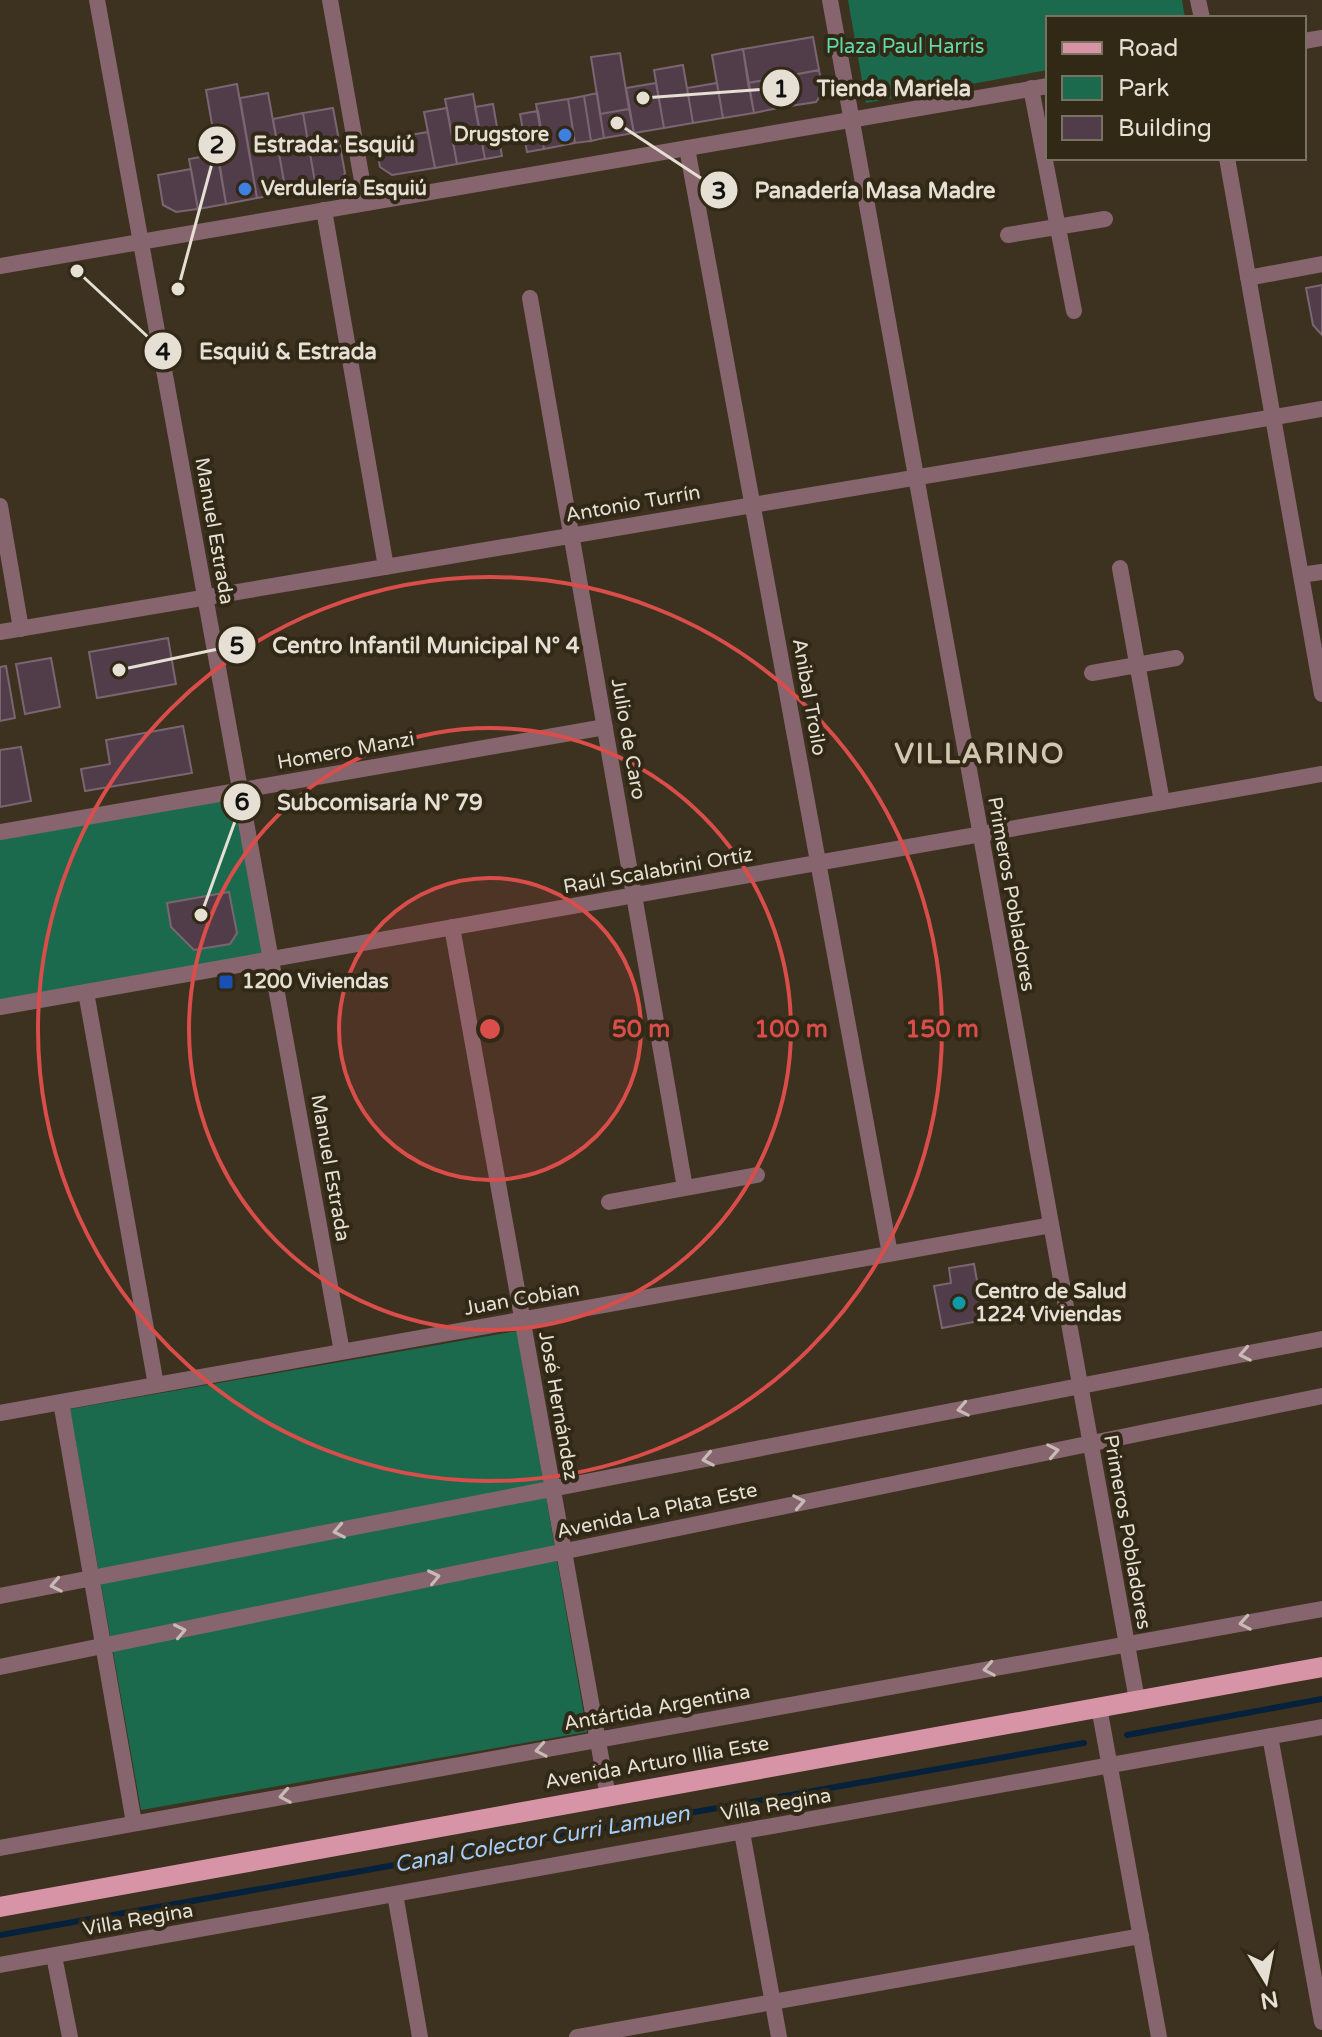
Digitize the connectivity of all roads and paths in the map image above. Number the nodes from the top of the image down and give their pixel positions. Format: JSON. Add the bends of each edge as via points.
{"nodes":[{"id":1,"x":97,"y":0,"type":"edge"},
{"id":2,"x":330,"y":0,"type":"edge"},
{"id":3,"x":830,"y":0,"type":"edge"},
{"id":4,"x":1040,"y":87,"type":"edge"},
{"id":5,"x":851,"y":119,"type":"junction"},
{"id":6,"x":1046,"y":137,"type":"edge"},
{"id":7,"x":687,"y":148,"type":"junction"},
{"id":8,"x":1049,"y":160,"type":"edge"},
{"id":9,"x":1227,"y":160,"type":"edge"},
{"id":10,"x":366,"y":203,"type":"junction"},
{"id":11,"x":324,"y":210,"type":"junction"},
{"id":12,"x":1105,"y":219,"type":"dead end"},
{"id":13,"x":1057,"y":228,"type":"junction"},
{"id":14,"x":1008,"y":235,"type":"dead end"},
{"id":15,"x":141,"y":242,"type":"junction"},
{"id":16,"x":1322,"y":264,"type":"edge"},
{"id":17,"x":0,"y":266,"type":"edge"},
{"id":18,"x":1248,"y":278,"type":"junction"},
{"id":19,"x":530,"y":298,"type":"dead end"},
{"id":20,"x":1074,"y":311,"type":"dead end"},
{"id":21,"x":1322,"y":409,"type":"edge"},
{"id":22,"x":1273,"y":416,"type":"junction"},
{"id":23,"x":916,"y":477,"type":"junction"},
{"id":24,"x":753,"y":504,"type":"junction"},
{"id":25,"x":0,"y":506,"type":"edge"},
{"id":26,"x":572,"y":535,"type":"junction"},
{"id":27,"x":386,"y":567,"type":"junction"},
{"id":28,"x":1120,"y":568,"type":"dead end"},
{"id":29,"x":1322,"y":572,"type":"edge"},
{"id":30,"x":1301,"y":575,"type":"junction"},
{"id":31,"x":206,"y":597,"type":"junction"},
{"id":32,"x":21,"y":629,"type":"junction"},
{"id":33,"x":0,"y":632,"type":"edge"},
{"id":34,"x":1176,"y":658,"type":"dead end"},
{"id":35,"x":1137,"y":665,"type":"junction"},
{"id":36,"x":1092,"y":673,"type":"dead end"},
{"id":37,"x":1322,"y":694,"type":"edge"},
{"id":38,"x":605,"y":727,"type":"junction"},
{"id":39,"x":1322,"y":774,"type":"edge"},
{"id":40,"x":241,"y":790,"type":"junction"},
{"id":41,"x":1162,"y":802,"type":"junction"},
{"id":42,"x":0,"y":832,"type":"edge"},
{"id":43,"x":980,"y":834,"type":"junction"},
{"id":44,"x":819,"y":862,"type":"junction"},
{"id":45,"x":634,"y":895,"type":"junction"},
{"id":46,"x":452,"y":927,"type":"junction"},
{"id":47,"x":272,"y":959,"type":"junction"},
{"id":48,"x":86,"y":992,"type":"junction"},
{"id":49,"x":0,"y":1007,"type":"edge"},
{"id":50,"x":757,"y":1175,"type":"dead end"},
{"id":51,"x":685,"y":1188,"type":"junction"},
{"id":52,"x":609,"y":1202,"type":"dead end"},
{"id":53,"x":1051,"y":1225,"type":"junction"},
{"id":54,"x":890,"y":1254,"type":"junction"},
{"id":55,"x":522,"y":1319,"type":"junction"},
{"id":56,"x":1322,"y":1339,"type":"edge"},
{"id":57,"x":342,"y":1352,"type":"junction"},
{"id":58,"x":156,"y":1385,"type":"junction"},
{"id":59,"x":1080,"y":1386,"type":"junction"},
{"id":60,"x":1322,"y":1396,"type":"edge"},
{"id":61,"x":61,"y":1402,"type":"junction"},
{"id":62,"x":0,"y":1413,"type":"edge"},
{"id":63,"x":1091,"y":1443,"type":"junction"},
{"id":64,"x":553,"y":1490,"type":"junction"},
{"id":65,"x":564,"y":1550,"type":"junction"},
{"id":66,"x":92,"y":1578,"type":"junction"},
{"id":67,"x":0,"y":1596,"type":"edge"},
{"id":68,"x":1322,"y":1609,"type":"edge"},
{"id":69,"x":1126,"y":1644,"type":"junction"},
{"id":70,"x":103,"y":1647,"type":"junction"},
{"id":71,"x":0,"y":1667,"type":"edge"},
{"id":72,"x":1322,"y":1667,"type":"edge"},
{"id":73,"x":1137,"y":1700,"type":"junction"},
{"id":74,"x":1099,"y":1707,"type":"junction"},
{"id":75,"x":1322,"y":1727,"type":"edge"},
{"id":76,"x":1270,"y":1736,"type":"junction"},
{"id":77,"x":598,"y":1739,"type":"junction"},
{"id":78,"x":1110,"y":1765,"type":"junction"},
{"id":79,"x":608,"y":1797,"type":"junction"},
{"id":80,"x":134,"y":1823,"type":"junction"},
{"id":81,"x":742,"y":1832,"type":"junction"},
{"id":82,"x":0,"y":1848,"type":"edge"},
{"id":83,"x":395,"y":1894,"type":"junction"},
{"id":84,"x":0,"y":1907,"type":"edge"},
{"id":85,"x":1141,"y":1936,"type":"junction"},
{"id":86,"x":54,"y":1956,"type":"junction"},
{"id":87,"x":0,"y":1965,"type":"edge"},
{"id":88,"x":773,"y":2002,"type":"junction"},
{"id":89,"x":1322,"y":2022,"type":"edge"},
{"id":90,"x":70,"y":2037,"type":"edge"},
{"id":91,"x":420,"y":2037,"type":"edge"},
{"id":92,"x":577,"y":2037,"type":"edge"},
{"id":93,"x":779,"y":2037,"type":"edge"},
{"id":94,"x":1159,"y":2037,"type":"edge"}],
"edges":[{"from":1,"to":15,"type":"street","name":"Manuel Estrada"},
{"from":2,"to":10,"type":"street"},
{"from":3,"to":5,"type":"street","name":"Primeros Pobladores"},
{"from":4,"to":5,"type":"street"},
{"from":4,"to":6,"type":"street"},
{"from":5,"to":7,"type":"street"},
{"from":5,"to":23,"type":"street","name":"Primeros Pobladores"},
{"from":7,"to":10,"type":"street"},
{"from":7,"to":24,"type":"street","name":"Anibal Troilo"},
{"from":8,"to":13,"type":"street"},
{"from":9,"to":18,"type":"street"},
{"from":10,"to":11,"type":"street"},
{"from":11,"to":15,"type":"street"},
{"from":11,"to":27,"type":"street"},
{"from":12,"to":13,"type":"street"},
{"from":13,"to":14,"type":"street"},
{"from":13,"to":20,"type":"street"},
{"from":15,"to":17,"type":"street"},
{"from":15,"to":31,"type":"street","name":"Manuel Estrada"},
{"from":16,"to":18,"type":"street"},
{"from":18,"to":22,"type":"street"},
{"from":19,"to":26,"type":"street","name":"Julio de Caro"},
{"from":21,"to":22,"type":"street","name":"Antonio Turrín"},
{"from":22,"to":23,"type":"street","name":"Antonio Turrín"},
{"from":22,"to":30,"type":"street"},
{"from":23,"to":24,"type":"street","name":"Antonio Turrín"},
{"from":23,"to":43,"type":"street","name":"Primeros Pobladores"},
{"from":24,"to":26,"type":"street","name":"Antonio Turrín"},
{"from":24,"to":44,"type":"street","name":"Anibal Troilo"},
{"from":25,"to":32,"type":"street"},
{"from":26,"to":27,"type":"street","name":"Antonio Turrín"},
{"from":26,"to":38,"type":"street","name":"Julio de Caro"},
{"from":27,"to":31,"type":"street","name":"Antonio Turrín"},
{"from":28,"to":35,"type":"street"},
{"from":29,"to":30,"type":"street"},
{"from":30,"to":37,"type":"street"},
{"from":31,"to":32,"type":"street","name":"Antonio Turrín"},
{"from":31,"to":40,"type":"street","name":"Manuel Estrada"},
{"from":32,"to":33,"type":"street","name":"Antonio Turrín"},
{"from":34,"to":35,"type":"street"},
{"from":35,"to":36,"type":"street"},
{"from":35,"to":41,"type":"street"},
{"from":38,"to":40,"type":"street","name":"Homero Manzi"},
{"from":38,"to":45,"type":"street","name":"Julio de Caro"},
{"from":39,"to":41,"type":"street","name":"Raúl Scalabrini Ortíz"},
{"from":40,"to":42,"type":"street","name":"Homero Manzi"},
{"from":40,"to":47,"type":"street","name":"Manuel Estrada"},
{"from":41,"to":43,"type":"street","name":"Raúl Scalabrini Ortíz"},
{"from":43,"to":44,"type":"street","name":"Raúl Scalabrini Ortíz"},
{"from":43,"to":53,"type":"street","name":"Primeros Pobladores"},
{"from":44,"to":45,"type":"street","name":"Raúl Scalabrini Ortíz"},
{"from":44,"to":54,"type":"street","name":"Anibal Troilo"},
{"from":45,"to":46,"type":"street","name":"Raúl Scalabrini Ortíz"},
{"from":45,"to":51,"type":"street","name":"Julio de Caro"},
{"from":46,"to":47,"type":"street","name":"Raúl Scalabrini Ortíz"},
{"from":46,"to":55,"type":"street","name":"José Hernández"},
{"from":47,"to":48,"type":"street","name":"Raúl Scalabrini Ortíz"},
{"from":47,"to":57,"type":"street","name":"Manuel Estrada"},
{"from":48,"to":49,"type":"street","name":"Raúl Scalabrini Ortíz"},
{"from":48,"to":58,"type":"street"},
{"from":50,"to":51,"type":"street"},
{"from":51,"to":52,"type":"street"},
{"from":53,"to":54,"type":"street","name":"Juan Cobian"},
{"from":53,"to":59,"type":"street","name":"Primeros Pobladores"},
{"from":54,"to":55,"type":"street","name":"Juan Cobian"},
{"from":55,"to":57,"type":"street","name":"Juan Cobian"},
{"from":55,"to":64,"type":"street","name":"José Hernández"},
{"from":56,"to":59,"type":"street","name":"Avenida La Plata Este","one_way":true},
{"from":57,"to":58,"type":"street","name":"Juan Cobian"},
{"from":58,"to":61,"type":"street","name":"Juan Cobian"},
{"from":59,"to":63,"type":"street","name":"Primeros Pobladores"},
{"from":59,"to":64,"type":"street","name":"Avenida La Plata Este","one_way":true},
{"from":60,"to":63,"type":"street","name":"Avenida La Plata Este"},
{"from":61,"to":62,"type":"street","name":"Juan Cobian"},
{"from":61,"to":66,"type":"street"},
{"from":65,"to":63,"type":"street","name":"Avenida La Plata Este","one_way":true},
{"from":63,"to":69,"type":"street","name":"Primeros Pobladores"},
{"from":64,"to":65,"type":"street","name":"José Hernández"},
{"from":64,"to":66,"type":"street","name":"Avenida La Plata Este","one_way":true},
{"from":70,"to":65,"type":"street","name":"Avenida La Plata Este","one_way":true},
{"from":65,"to":77,"type":"street","name":"José Hernández"},
{"from":66,"to":67,"type":"street","name":"Avenida La Plata Este","one_way":true},
{"from":66,"to":70,"type":"street"},
{"from":68,"to":69,"type":"street","name":"Antártida Argentina","one_way":true},
{"from":69,"to":73,"type":"street","name":"Primeros Pobladores"},
{"from":69,"to":77,"type":"street","name":"Antártida Argentina","one_way":true},
{"from":70,"to":71,"type":"street","name":"Avenida La Plata Este"},
{"from":70,"to":80,"type":"street"},
{"from":72,"to":73,"type":"main road","name":"Avenida Arturo Illia Este"},
{"from":73,"to":74,"type":"main road","name":"Avenida Arturo Illia Este"},
{"from":74,"to":78,"type":"street"},
{"from":74,"to":79,"type":"main road","name":"Avenida Arturo Illia Este"},
{"from":75,"to":76,"type":"street","name":"Villa Regina"},
{"from":76,"to":78,"type":"street","name":"Villa Regina"},
{"from":76,"to":89,"type":"street"},
{"from":77,"to":79,"type":"street","name":"José Hernández"},
{"from":77,"to":80,"type":"street","name":"Antártida Argentina","one_way":true},
{"from":78,"to":81,"type":"street","name":"Villa Regina"},
{"from":78,"to":85,"type":"street"},
{"from":79,"to":84,"type":"main road","name":"Avenida Arturo Illia Este"},
{"from":80,"to":82,"type":"street","name":"Antártida Argentina"},
{"from":81,"to":83,"type":"street","name":"Villa Regina"},
{"from":81,"to":88,"type":"street"},
{"from":83,"to":86,"type":"street","name":"Villa Regina"},
{"from":83,"to":91,"type":"street"},
{"from":85,"to":88,"type":"street"},
{"from":85,"to":94,"type":"street"},
{"from":86,"to":87,"type":"street","name":"Villa Regina"},
{"from":86,"to":90,"type":"street"},
{"from":88,"to":92,"type":"street"},
{"from":88,"to":93,"type":"street"}]}
